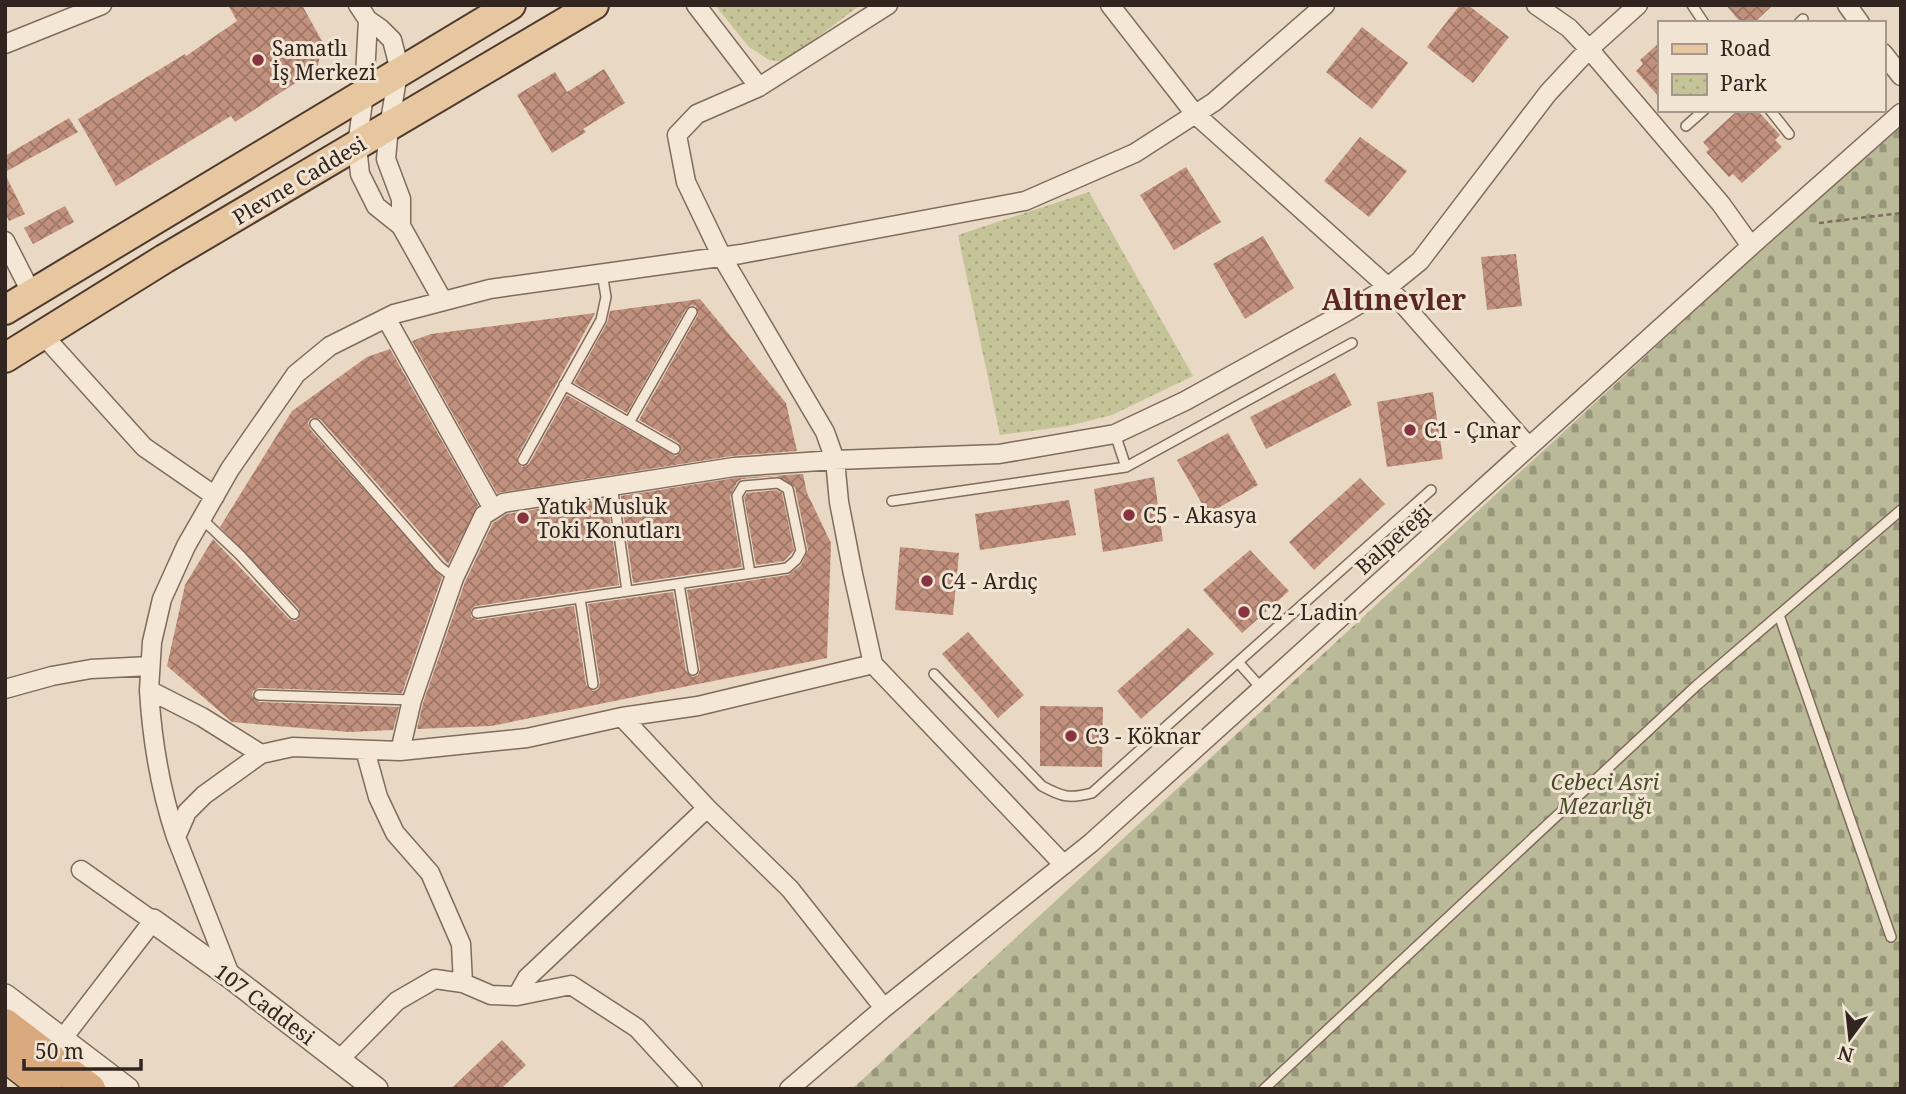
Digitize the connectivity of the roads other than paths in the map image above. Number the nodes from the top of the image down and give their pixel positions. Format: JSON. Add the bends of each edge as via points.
{"nodes":[{"id":1,"x":102,"y":5,"type":"edge"},
{"id":2,"x":511,"y":5,"type":"edge"},
{"id":3,"x":594,"y":5,"type":"edge"},
{"id":4,"x":696,"y":5,"type":"edge"},
{"id":5,"x":888,"y":5,"type":"edge"},
{"id":6,"x":1325,"y":5,"type":"edge"},
{"id":7,"x":1536,"y":5,"type":"edge"},
{"id":8,"x":1638,"y":5,"type":"edge"},
{"id":9,"x":1692,"y":5,"type":"edge"},
{"id":10,"x":1847,"y":5,"type":"edge"},
{"id":11,"x":1117,"y":8,"type":"edge"},
{"id":12,"x":363,"y":13,"type":"edge"},
{"id":13,"x":1703,"y":21,"type":"edge"},
{"id":14,"x":1859,"y":21,"type":"edge"},
{"id":15,"x":5,"y":44,"type":"edge"},
{"id":16,"x":1589,"y":49,"type":"junction"},
{"id":17,"x":1885,"y":56,"type":"edge"},
{"id":18,"x":397,"y":74,"type":"junction"},
{"id":19,"x":1901,"y":76,"type":"edge"},
{"id":20,"x":759,"y":87,"type":"junction"},
{"id":21,"x":364,"y":94,"type":"junction"},
{"id":22,"x":1702,"y":112,"type":"edge"},
{"id":23,"x":1772,"y":112,"type":"edge"},
{"id":24,"x":1901,"y":113,"type":"edge"},
{"id":25,"x":1195,"y":114,"type":"junction"},
{"id":26,"x":1686,"y":126,"type":"dead end"},
{"id":27,"x":389,"y":127,"type":"junction"},
{"id":28,"x":1788,"y":134,"type":"dead end"},
{"id":29,"x":357,"y":146,"type":"junction"},
{"id":30,"x":401,"y":226,"type":"junction"},
{"id":31,"x":5,"y":241,"type":"edge"},
{"id":32,"x":1751,"y":246,"type":"junction"},
{"id":33,"x":722,"y":257,"type":"junction"},
{"id":34,"x":602,"y":273,"type":"junction"},
{"id":35,"x":1388,"y":287,"type":"junction"},
{"id":36,"x":32,"y":293,"type":"junction"},
{"id":37,"x":443,"y":301,"type":"junction"},
{"id":38,"x":5,"y":310,"type":"edge"},
{"id":39,"x":692,"y":313,"type":"dead end"},
{"id":40,"x":386,"y":318,"type":"junction"},
{"id":41,"x":43,"y":335,"type":"junction"},
{"id":42,"x":1352,"y":344,"type":"dead end"},
{"id":43,"x":5,"y":358,"type":"edge"},
{"id":44,"x":564,"y":385,"type":"junction"},
{"id":45,"x":630,"y":421,"type":"junction"},
{"id":46,"x":315,"y":424,"type":"dead end"},
{"id":47,"x":1115,"y":434,"type":"junction"},
{"id":48,"x":1529,"y":447,"type":"junction"},
{"id":49,"x":675,"y":449,"type":"dead end"},
{"id":50,"x":523,"y":460,"type":"dead end"},
{"id":51,"x":835,"y":460,"type":"junction"},
{"id":52,"x":1126,"y":467,"type":"junction"},
{"id":53,"x":612,"y":485,"type":"junction"},
{"id":54,"x":1431,"y":490,"type":"dead end"},
{"id":55,"x":215,"y":495,"type":"junction"},
{"id":56,"x":892,"y":501,"type":"dead end"},
{"id":57,"x":493,"y":509,"type":"junction"},
{"id":58,"x":1901,"y":510,"type":"edge"},
{"id":59,"x":202,"y":519,"type":"junction"},
{"id":60,"x":750,"y":573,"type":"junction"},
{"id":61,"x":454,"y":578,"type":"junction"},
{"id":62,"x":679,"y":584,"type":"junction"},
{"id":63,"x":628,"y":591,"type":"junction"},
{"id":64,"x":580,"y":598,"type":"junction"},
{"id":65,"x":477,"y":613,"type":"dead end"},
{"id":66,"x":294,"y":614,"type":"dead end"},
{"id":67,"x":1779,"y":615,"type":"junction"},
{"id":68,"x":1238,"y":662,"type":"junction"},
{"id":69,"x":873,"y":664,"type":"junction"},
{"id":70,"x":150,"y":666,"type":"junction"},
{"id":71,"x":693,"y":670,"type":"dead end"},
{"id":72,"x":934,"y":674,"type":"dead end"},
{"id":73,"x":593,"y":684,"type":"dead end"},
{"id":74,"x":5,"y":689,"type":"edge"},
{"id":75,"x":1262,"y":689,"type":"junction"},
{"id":76,"x":149,"y":690,"type":"junction"},
{"id":77,"x":258,"y":695,"type":"dead end"},
{"id":78,"x":412,"y":700,"type":"junction"},
{"id":79,"x":622,"y":718,"type":"junction"},
{"id":80,"x":366,"y":750,"type":"junction"},
{"id":81,"x":400,"y":751,"type":"junction"},
{"id":82,"x":261,"y":754,"type":"junction"},
{"id":83,"x":707,"y":808,"type":"junction"},
{"id":84,"x":176,"y":836,"type":"junction"},
{"id":85,"x":1064,"y":865,"type":"junction"},
{"id":86,"x":81,"y":870,"type":"dead end"},
{"id":87,"x":153,"y":921,"type":"junction"},
{"id":88,"x":1891,"y":937,"type":"dead end"},
{"id":89,"x":231,"y":977,"type":"junction"},
{"id":90,"x":463,"y":983,"type":"junction"},
{"id":91,"x":5,"y":996,"type":"edge"},
{"id":92,"x":517,"y":996,"type":"junction"},
{"id":93,"x":884,"y":1008,"type":"junction"},
{"id":94,"x":5,"y":1024,"type":"edge"},
{"id":95,"x":62,"y":1038,"type":"junction"},
{"id":96,"x":5,"y":1056,"type":"edge"},
{"id":97,"x":339,"y":1060,"type":"junction"},
{"id":98,"x":364,"y":1085,"type":"edge"},
{"id":99,"x":47,"y":1089,"type":"edge"},
{"id":100,"x":90,"y":1089,"type":"edge"},
{"id":101,"x":127,"y":1089,"type":"edge"},
{"id":102,"x":693,"y":1089,"type":"edge"},
{"id":103,"x":789,"y":1089,"type":"edge"},
{"id":104,"x":1264,"y":1089,"type":"edge"}],
"edges":[{"from":1,"to":15,"type":"street"},
{"from":2,"to":18,"type":"main road","name":"Plevne Caddesi"},
{"from":3,"to":27,"type":"main road","name":"Plevne Caddesi"},
{"from":4,"to":20,"type":"street"},
{"from":5,"to":20,"type":"street"},
{"from":6,"to":25,"type":"street"},
{"from":7,"to":16,"type":"street"},
{"from":8,"to":16,"type":"street"},
{"from":9,"to":13,"type":"lane"},
{"from":10,"to":14,"type":"street"},
{"from":11,"to":25,"type":"street"},
{"from":12,"to":18,"type":"street","via":[[392,40]]},
{"from":12,"to":21,"type":"street"},
{"from":16,"to":32,"type":"street","via":[[1721,204]]},
{"from":16,"to":35,"type":"street","via":[[1548,93],[1420,261]]},
{"from":17,"to":19,"type":"street"},
{"from":18,"to":21,"type":"main road","name":"Plevne Caddesi"},
{"from":18,"to":27,"type":"street"},
{"from":20,"to":33,"type":"street","via":[[697,114],[677,135],[686,182]]},
{"from":21,"to":29,"type":"street"},
{"from":21,"to":36,"type":"main road","name":"Plevne Caddesi"},
{"from":22,"to":26,"type":"lane"},
{"from":23,"to":28,"type":"lane"},
{"from":24,"to":32,"type":"street","name":"Balpeteği"},
{"from":25,"to":33,"type":"street","via":[[1135,153],[1025,201]]},
{"from":25,"to":35,"type":"street"},
{"from":27,"to":29,"type":"main road","name":"Plevne Caddesi"},
{"from":27,"to":30,"type":"street","via":[[386,159],[401,199]]},
{"from":29,"to":30,"type":"street","via":[[360,174],[376,206]]},
{"from":29,"to":41,"type":"main road","name":"Plevne Caddesi"},
{"from":30,"to":37,"type":"street"},
{"from":31,"to":36,"type":"street"},
{"from":32,"to":48,"type":"street","name":"Balpeteği"},
{"from":33,"to":34,"type":"street"},
{"from":33,"to":51,"type":"street","via":[[825,432]]},
{"from":34,"to":37,"type":"street","via":[[490,289]]},
{"from":34,"to":44,"type":"lane","via":[[606,297],[601,320]]},
{"from":35,"to":47,"type":"street","via":[[1185,401]]},
{"from":35,"to":48,"type":"street"},
{"from":36,"to":38,"type":"main road","name":"Plevne Caddesi"},
{"from":37,"to":40,"type":"street"},
{"from":39,"to":45,"type":"lane"},
{"from":40,"to":55,"type":"street","via":[[330,346],[296,374]]},
{"from":40,"to":57,"type":"street"},
{"from":41,"to":43,"type":"main road","name":"Plevne Caddesi"},
{"from":41,"to":55,"type":"street","via":[[144,447]]},
{"from":42,"to":52,"type":"lane"},
{"from":44,"to":45,"type":"lane"},
{"from":44,"to":50,"type":"lane"},
{"from":45,"to":49,"type":"lane"},
{"from":46,"to":61,"type":"lane"},
{"from":47,"to":51,"type":"street","via":[[999,454]]},
{"from":47,"to":52,"type":"lane"},
{"from":48,"to":75,"type":"street","name":"Balpeteği"},
{"from":51,"to":53,"type":"street","via":[[734,467]]},
{"from":51,"to":69,"type":"street","via":[[839,502]]},
{"from":52,"to":56,"type":"lane"},
{"from":53,"to":57,"type":"street","via":[[503,503]]},
{"from":53,"to":63,"type":"lane"},
{"from":54,"to":68,"type":"lane"},
{"from":55,"to":59,"type":"street"},
{"from":57,"to":61,"type":"street","via":[[484,515]]},
{"from":58,"to":67,"type":"lane"},
{"from":59,"to":66,"type":"lane"},
{"from":59,"to":70,"type":"street","via":[[162,598]]},
{"from":60,"to":60,"type":"lane","via":[[787,568],[800,551],[789,489],[778,483],[743,486],[737,496]]},
{"from":60,"to":62,"type":"lane"},
{"from":61,"to":78,"type":"street"},
{"from":62,"to":63,"type":"lane"},
{"from":62,"to":71,"type":"lane"},
{"from":63,"to":64,"type":"lane"},
{"from":64,"to":65,"type":"lane"},
{"from":64,"to":73,"type":"lane"},
{"from":67,"to":88,"type":"lane"},
{"from":67,"to":104,"type":"lane","via":[[1696,685]]},
{"from":68,"to":72,"type":"lane","via":[[1093,793],[1076,798],[1042,786]]},
{"from":68,"to":75,"type":"lane"},
{"from":69,"to":79,"type":"street","via":[[710,704]]},
{"from":69,"to":85,"type":"street"},
{"from":70,"to":74,"type":"street","via":[[91,669]]},
{"from":70,"to":76,"type":"street"},
{"from":75,"to":85,"type":"street","name":"Balpeteği"},
{"from":76,"to":82,"type":"street"},
{"from":76,"to":84,"type":"street","via":[[152,735]]},
{"from":77,"to":78,"type":"lane"},
{"from":78,"to":81,"type":"street"},
{"from":79,"to":81,"type":"street","via":[[527,738]]},
{"from":79,"to":83,"type":"street"},
{"from":80,"to":81,"type":"street"},
{"from":80,"to":82,"type":"street","via":[[293,747]]},
{"from":80,"to":90,"type":"street","via":[[378,797],[395,833],[430,873],[461,944]]},
{"from":82,"to":84,"type":"street","via":[[204,795],[187,812]]},
{"from":83,"to":92,"type":"street","via":[[527,978]]},
{"from":83,"to":93,"type":"street","via":[[790,889]]},
{"from":84,"to":89,"type":"street"},
{"from":85,"to":93,"type":"street","name":"Balpeteği"},
{"from":86,"to":87,"type":"street"},
{"from":87,"to":89,"type":"street","name":"107 Caddesi"},
{"from":87,"to":95,"type":"street"},
{"from":89,"to":97,"type":"street","name":"107 Caddesi"},
{"from":90,"to":92,"type":"street","via":[[491,995]]},
{"from":90,"to":97,"type":"street","via":[[435,979],[397,1001]]},
{"from":91,"to":95,"type":"street"},
{"from":92,"to":102,"type":"street","via":[[571,985],[638,1028]]},
{"from":93,"to":103,"type":"street","name":"Balpeteği"},
{"from":94,"to":100,"type":"highway"},
{"from":95,"to":101,"type":"street"},
{"from":96,"to":99,"type":"highway"},
{"from":97,"to":98,"type":"street","name":"107 Caddesi"}]}
